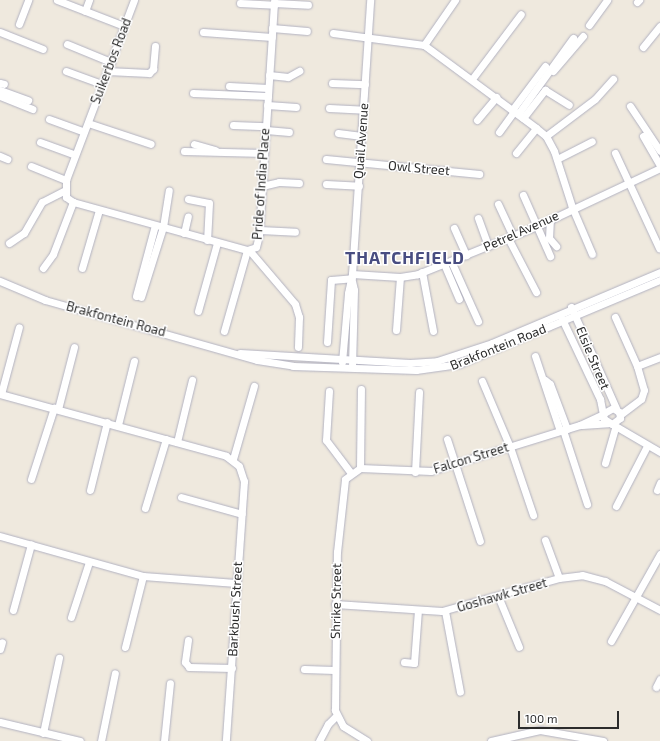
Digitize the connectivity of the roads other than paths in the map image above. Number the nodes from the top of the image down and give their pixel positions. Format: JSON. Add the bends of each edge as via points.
{"nodes":[{"id":1,"x":28,"y":0,"type":"edge"},
{"id":2,"x":57,"y":0,"type":"edge"},
{"id":3,"x":89,"y":0,"type":"edge"},
{"id":4,"x":134,"y":0,"type":"edge"},
{"id":5,"x":288,"y":0,"type":"edge"},
{"id":6,"x":370,"y":0,"type":"edge"},
{"id":7,"x":454,"y":0,"type":"edge"},
{"id":8,"x":607,"y":0,"type":"edge"},
{"id":9,"x":300,"y":1,"type":"edge"},
{"id":10,"x":240,"y":3,"type":"dead end"},
{"id":11,"x":274,"y":3,"type":"edge"},
{"id":12,"x":308,"y":5,"type":"dead end"},
{"id":13,"x":85,"y":11,"type":"junction"},
{"id":14,"x":521,"y":14,"type":"dead end"},
{"id":15,"x":19,"y":24,"type":"dead end"},
{"id":16,"x":589,"y":25,"type":"dead end"},
{"id":17,"x":124,"y":26,"type":"junction"},
{"id":18,"x":660,"y":26,"type":"edge"},
{"id":19,"x":272,"y":28,"type":"junction"},
{"id":20,"x":307,"y":31,"type":"dead end"},
{"id":21,"x":0,"y":32,"type":"edge"},
{"id":22,"x":203,"y":32,"type":"dead end"},
{"id":23,"x":334,"y":34,"type":"dead end"},
{"id":24,"x":368,"y":36,"type":"junction"},
{"id":25,"x":583,"y":36,"type":"dead end"},
{"id":26,"x":272,"y":37,"type":"junction"},
{"id":27,"x":573,"y":38,"type":"dead end"},
{"id":28,"x":68,"y":44,"type":"dead end"},
{"id":29,"x":424,"y":45,"type":"junction"},
{"id":30,"x":155,"y":46,"type":"dead end"},
{"id":31,"x":643,"y":47,"type":"dead end"},
{"id":32,"x":42,"y":49,"type":"dead end"},
{"id":33,"x":111,"y":62,"type":"junction"},
{"id":34,"x":545,"y":66,"type":"dead end"},
{"id":35,"x":107,"y":70,"type":"junction"},
{"id":36,"x":66,"y":71,"type":"dead end"},
{"id":37,"x":299,"y":71,"type":"dead end"},
{"id":38,"x":551,"y":72,"type":"junction"},
{"id":39,"x":269,"y":75,"type":"junction"},
{"id":40,"x":472,"y":79,"type":"junction"},
{"id":41,"x":613,"y":79,"type":"dead end"},
{"id":42,"x":332,"y":83,"type":"dead end"},
{"id":43,"x":102,"y":84,"type":"junction"},
{"id":44,"x":365,"y":84,"type":"junction"},
{"id":45,"x":1,"y":86,"type":"edge"},
{"id":46,"x":229,"y":86,"type":"dead end"},
{"id":47,"x":209,"y":89,"type":"dead end"},
{"id":48,"x":268,"y":92,"type":"junction"},
{"id":49,"x":193,"y":93,"type":"dead end"},
{"id":50,"x":0,"y":96,"type":"edge"},
{"id":51,"x":496,"y":97,"type":"junction"},
{"id":52,"x":28,"y":100,"type":"dead end"},
{"id":53,"x":267,"y":105,"type":"junction"},
{"id":54,"x":569,"y":105,"type":"dead end"},
{"id":55,"x":630,"y":106,"type":"dead end"},
{"id":56,"x":296,"y":107,"type":"dead end"},
{"id":57,"x":329,"y":108,"type":"dead end"},
{"id":58,"x":33,"y":109,"type":"dead end"},
{"id":59,"x":364,"y":110,"type":"junction"},
{"id":60,"x":517,"y":113,"type":"junction"},
{"id":61,"x":60,"y":118,"type":"dead end"},
{"id":62,"x":49,"y":119,"type":"dead end"},
{"id":63,"x":477,"y":120,"type":"dead end"},
{"id":64,"x":233,"y":124,"type":"dead end"},
{"id":65,"x":86,"y":128,"type":"junction"},
{"id":66,"x":266,"y":128,"type":"junction"},
{"id":67,"x":536,"y":128,"type":"junction"},
{"id":68,"x":289,"y":132,"type":"dead end"},
{"id":69,"x":499,"y":132,"type":"dead end"},
{"id":70,"x":338,"y":134,"type":"dead end"},
{"id":71,"x":362,"y":136,"type":"junction"},
{"id":72,"x":546,"y":136,"type":"junction"},
{"id":73,"x":643,"y":136,"type":"dead end"},
{"id":74,"x":592,"y":141,"type":"dead end"},
{"id":75,"x":40,"y":142,"type":"dead end"},
{"id":76,"x":151,"y":144,"type":"dead end"},
{"id":77,"x":194,"y":144,"type":"dead end"},
{"id":78,"x":219,"y":151,"type":"junction"},
{"id":79,"x":660,"y":151,"type":"edge"},
{"id":80,"x":184,"y":152,"type":"dead end"},
{"id":81,"x":264,"y":153,"type":"junction"},
{"id":82,"x":516,"y":153,"type":"dead end"},
{"id":83,"x":615,"y":153,"type":"dead end"},
{"id":84,"x":75,"y":155,"type":"junction"},
{"id":85,"x":0,"y":156,"type":"edge"},
{"id":86,"x":8,"y":159,"type":"dead end"},
{"id":87,"x":326,"y":159,"type":"dead end"},
{"id":88,"x":557,"y":159,"type":"junction"},
{"id":89,"x":360,"y":163,"type":"junction"},
{"id":90,"x":30,"y":166,"type":"dead end"},
{"id":91,"x":659,"y":170,"type":"edge"},
{"id":92,"x":479,"y":174,"type":"dead end"},
{"id":93,"x":299,"y":183,"type":"dead end"},
{"id":94,"x":326,"y":184,"type":"dead end"},
{"id":95,"x":628,"y":184,"type":"junction"},
{"id":96,"x":65,"y":186,"type":"junction"},
{"id":97,"x":262,"y":186,"type":"junction"},
{"id":98,"x":358,"y":186,"type":"junction"},
{"id":99,"x":169,"y":190,"type":"dead end"},
{"id":100,"x":523,"y":195,"type":"dead end"},
{"id":101,"x":188,"y":199,"type":"dead end"},
{"id":102,"x":72,"y":202,"type":"junction"},
{"id":103,"x":498,"y":204,"type":"dead end"},
{"id":104,"x":572,"y":207,"type":"junction"},
{"id":105,"x":99,"y":210,"type":"junction"},
{"id":106,"x":188,"y":216,"type":"dead end"},
{"id":107,"x":478,"y":218,"type":"dead end"},
{"id":108,"x":26,"y":219,"type":"dead end"},
{"id":109,"x":550,"y":219,"type":"junction"},
{"id":110,"x":159,"y":226,"type":"junction"},
{"id":111,"x":537,"y":226,"type":"junction"},
{"id":112,"x":454,"y":228,"type":"dead end"},
{"id":113,"x":260,"y":230,"type":"junction"},
{"id":114,"x":295,"y":232,"type":"dead end"},
{"id":115,"x":184,"y":233,"type":"junction"},
{"id":116,"x":511,"y":237,"type":"junction"},
{"id":117,"x":207,"y":240,"type":"junction"},
{"id":118,"x":217,"y":243,"type":"junction"},
{"id":119,"x":9,"y":244,"type":"dead end"},
{"id":120,"x":488,"y":246,"type":"junction"},
{"id":121,"x":556,"y":246,"type":"dead end"},
{"id":122,"x":659,"y":248,"type":"dead end"},
{"id":123,"x":248,"y":250,"type":"junction"},
{"id":124,"x":592,"y":254,"type":"dead end"},
{"id":125,"x":466,"y":255,"type":"junction"},
{"id":126,"x":550,"y":256,"type":"dead end"},
{"id":127,"x":448,"y":262,"type":"junction"},
{"id":128,"x":43,"y":268,"type":"dead end"},
{"id":129,"x":82,"y":268,"type":"dead end"},
{"id":130,"x":422,"y":272,"type":"junction"},
{"id":131,"x":660,"y":272,"type":"edge"},
{"id":132,"x":400,"y":276,"type":"junction"},
{"id":133,"x":352,"y":278,"type":"junction"},
{"id":134,"x":660,"y":280,"type":"edge"},
{"id":135,"x":0,"y":281,"type":"edge"},
{"id":136,"x":536,"y":292,"type":"dead end"},
{"id":137,"x":139,"y":297,"type":"dead end"},
{"id":138,"x":459,"y":299,"type":"dead end"},
{"id":139,"x":571,"y":307,"type":"junction"},
{"id":140,"x":198,"y":310,"type":"dead end"},
{"id":141,"x":470,"y":311,"type":"dead end"},
{"id":142,"x":559,"y":313,"type":"junction"},
{"id":143,"x":349,"y":315,"type":"junction"},
{"id":144,"x":615,"y":317,"type":"dead end"},
{"id":145,"x":576,"y":318,"type":"junction"},
{"id":146,"x":478,"y":321,"type":"dead end"},
{"id":147,"x":564,"y":322,"type":"junction"},
{"id":148,"x":19,"y":327,"type":"dead end"},
{"id":149,"x":396,"y":330,"type":"dead end"},
{"id":150,"x":224,"y":331,"type":"dead end"},
{"id":151,"x":433,"y":331,"type":"dead end"},
{"id":152,"x":327,"y":342,"type":"dead end"},
{"id":153,"x":74,"y":347,"type":"dead end"},
{"id":154,"x":298,"y":347,"type":"dead end"},
{"id":155,"x":233,"y":353,"type":"junction"},
{"id":156,"x":535,"y":356,"type":"dead end"},
{"id":157,"x":660,"y":356,"type":"edge"},
{"id":158,"x":342,"y":359,"type":"junction"},
{"id":159,"x":352,"y":360,"type":"junction"},
{"id":160,"x":134,"y":361,"type":"dead end"},
{"id":161,"x":637,"y":366,"type":"junction"},
{"id":162,"x":342,"y":368,"type":"junction"},
{"id":163,"x":352,"y":369,"type":"junction"},
{"id":164,"x":192,"y":380,"type":"dead end"},
{"id":165,"x":482,"y":381,"type":"dead end"},
{"id":166,"x":254,"y":386,"type":"dead end"},
{"id":167,"x":361,"y":389,"type":"dead end"},
{"id":168,"x":329,"y":391,"type":"dead end"},
{"id":169,"x":419,"y":392,"type":"dead end"},
{"id":170,"x":1,"y":394,"type":"edge"},
{"id":171,"x":56,"y":408,"type":"junction"},
{"id":172,"x":604,"y":413,"type":"junction"},
{"id":173,"x":618,"y":413,"type":"junction"},
{"id":174,"x":107,"y":422,"type":"junction"},
{"id":175,"x":118,"y":425,"type":"junction"},
{"id":176,"x":580,"y":425,"type":"junction"},
{"id":177,"x":612,"y":425,"type":"junction"},
{"id":178,"x":563,"y":430,"type":"junction"},
{"id":179,"x":624,"y":433,"type":"junction"},
{"id":180,"x":447,"y":438,"type":"dead end"},
{"id":181,"x":166,"y":439,"type":"junction"},
{"id":182,"x":177,"y":442,"type":"junction"},
{"id":183,"x":510,"y":447,"type":"junction"},
{"id":184,"x":648,"y":447,"type":"junction"},
{"id":185,"x":660,"y":452,"type":"edge"},
{"id":186,"x":233,"y":459,"type":"junction"},
{"id":187,"x":605,"y":462,"type":"dead end"},
{"id":188,"x":454,"y":464,"type":"junction"},
{"id":189,"x":360,"y":468,"type":"junction"},
{"id":190,"x":350,"y":472,"type":"junction"},
{"id":191,"x":415,"y":472,"type":"junction"},
{"id":192,"x":31,"y":479,"type":"dead end"},
{"id":193,"x":90,"y":490,"type":"dead end"},
{"id":194,"x":182,"y":497,"type":"dead end"},
{"id":195,"x":624,"y":499,"type":"dead end"},
{"id":196,"x":587,"y":504,"type":"dead end"},
{"id":197,"x":616,"y":506,"type":"dead end"},
{"id":198,"x":145,"y":508,"type":"dead end"},
{"id":199,"x":242,"y":514,"type":"junction"},
{"id":200,"x":533,"y":515,"type":"dead end"},
{"id":201,"x":0,"y":536,"type":"edge"},
{"id":202,"x":545,"y":540,"type":"dead end"},
{"id":203,"x":480,"y":541,"type":"dead end"},
{"id":204,"x":31,"y":544,"type":"junction"},
{"id":205,"x":660,"y":554,"type":"edge"},
{"id":206,"x":89,"y":562,"type":"junction"},
{"id":207,"x":143,"y":576,"type":"junction"},
{"id":208,"x":559,"y":578,"type":"junction"},
{"id":209,"x":236,"y":582,"type":"junction"},
{"id":210,"x":498,"y":596,"type":"junction"},
{"id":211,"x":637,"y":598,"type":"junction"},
{"id":212,"x":335,"y":604,"type":"junction"},
{"id":213,"x":13,"y":610,"type":"dead end"},
{"id":214,"x":418,"y":610,"type":"junction"},
{"id":215,"x":660,"y":610,"type":"edge"},
{"id":216,"x":445,"y":611,"type":"junction"},
{"id":217,"x":72,"y":617,"type":"dead end"},
{"id":218,"x":188,"y":640,"type":"dead end"},
{"id":219,"x":611,"y":641,"type":"dead end"},
{"id":220,"x":125,"y":647,"type":"dead end"},
{"id":221,"x":519,"y":647,"type":"dead end"},
{"id":222,"x":58,"y":658,"type":"dead end"},
{"id":223,"x":404,"y":662,"type":"dead end"},
{"id":224,"x":232,"y":668,"type":"junction"},
{"id":225,"x":304,"y":669,"type":"dead end"},
{"id":226,"x":334,"y":670,"type":"junction"},
{"id":227,"x":115,"y":673,"type":"dead end"},
{"id":228,"x":660,"y":679,"type":"edge"},
{"id":229,"x":170,"y":683,"type":"dead end"},
{"id":230,"x":656,"y":687,"type":"dead end"},
{"id":231,"x":460,"y":692,"type":"dead end"},
{"id":232,"x":336,"y":716,"type":"junction"},
{"id":233,"x":0,"y":722,"type":"edge"},
{"id":234,"x":43,"y":733,"type":"junction"},
{"id":235,"x":520,"y":733,"type":"junction"},
{"id":236,"x":574,"y":738,"type":"edge"},
{"id":237,"x":80,"y":741,"type":"edge"},
{"id":238,"x":101,"y":741,"type":"edge"},
{"id":239,"x":164,"y":741,"type":"edge"},
{"id":240,"x":226,"y":741,"type":"edge"},
{"id":241,"x":319,"y":741,"type":"edge"},
{"id":242,"x":367,"y":741,"type":"edge"},
{"id":243,"x":491,"y":741,"type":"edge"},
{"id":244,"x":519,"y":741,"type":"edge"},
{"id":245,"x":603,"y":741,"type":"edge"}],
"edges":[{"from":1,"to":15,"type":"street"},
{"from":2,"to":13,"type":"street"},
{"from":3,"to":13,"type":"street"},
{"from":4,"to":17,"type":"street","name":"Suikerbos Road"},
{"from":5,"to":9,"type":"street"},
{"from":6,"to":24,"type":"street","name":"Quail Avenue"},
{"from":7,"to":29,"type":"street"},
{"from":8,"to":16,"type":"street"},
{"from":10,"to":11,"type":"street"},
{"from":11,"to":12,"type":"street"},
{"from":11,"to":19,"type":"street","name":"Pride of India Place"},
{"from":13,"to":17,"type":"street"},
{"from":14,"to":40,"type":"street"},
{"from":17,"to":33,"type":"street","name":"Suikerbos Road"},
{"from":18,"to":31,"type":"street"},
{"from":19,"to":20,"type":"street"},
{"from":19,"to":26,"type":"street","name":"Pride of India Place"},
{"from":21,"to":32,"type":"street"},
{"from":22,"to":26,"type":"street"},
{"from":23,"to":24,"type":"street"},
{"from":24,"to":29,"type":"street"},
{"from":24,"to":44,"type":"street","name":"Quail Avenue"},
{"from":25,"to":38,"type":"street"},
{"from":26,"to":39,"type":"street","name":"Pride of India Place"},
{"from":27,"to":38,"type":"street"},
{"from":28,"to":33,"type":"street"},
{"from":29,"to":40,"type":"street"},
{"from":30,"to":35,"type":"street","via":[[153,69],[150,73]]},
{"from":33,"to":35,"type":"street","name":"Suikerbos Road"},
{"from":34,"to":60,"type":"street"},
{"from":35,"to":43,"type":"street","name":"Suikerbos Road"},
{"from":36,"to":43,"type":"street"},
{"from":37,"to":39,"type":"street","via":[[288,76]]},
{"from":38,"to":60,"type":"street"},
{"from":39,"to":48,"type":"street","name":"Pride of India Place"},
{"from":40,"to":51,"type":"street"},
{"from":41,"to":72,"type":"street","via":[[595,99]]},
{"from":42,"to":44,"type":"street"},
{"from":43,"to":65,"type":"street","name":"Suikerbos Road"},
{"from":44,"to":59,"type":"street","name":"Quail Avenue"},
{"from":45,"to":52,"type":"street"},
{"from":46,"to":48,"type":"street"},
{"from":47,"to":48,"type":"street"},
{"from":48,"to":49,"type":"street"},
{"from":48,"to":53,"type":"street","name":"Pride of India Place"},
{"from":50,"to":58,"type":"street"},
{"from":51,"to":60,"type":"street"},
{"from":51,"to":63,"type":"street"},
{"from":53,"to":56,"type":"street"},
{"from":53,"to":66,"type":"street","name":"Pride of India Place"},
{"from":54,"to":60,"type":"street","via":[[545,90]]},
{"from":55,"to":79,"type":"street"},
{"from":57,"to":59,"type":"street"},
{"from":59,"to":71,"type":"street","name":"Quail Avenue"},
{"from":60,"to":67,"type":"street"},
{"from":60,"to":69,"type":"street"},
{"from":61,"to":65,"type":"street"},
{"from":62,"to":65,"type":"street"},
{"from":64,"to":66,"type":"street"},
{"from":65,"to":76,"type":"street"},
{"from":65,"to":84,"type":"street","name":"Suikerbos Road"},
{"from":66,"to":68,"type":"street"},
{"from":66,"to":81,"type":"street","name":"Pride of India Place"},
{"from":67,"to":72,"type":"street"},
{"from":67,"to":82,"type":"street"},
{"from":70,"to":71,"type":"street"},
{"from":71,"to":89,"type":"street","name":"Quail Avenue"},
{"from":72,"to":88,"type":"street"},
{"from":73,"to":91,"type":"street"},
{"from":74,"to":88,"type":"street"},
{"from":75,"to":84,"type":"street"},
{"from":77,"to":78,"type":"street"},
{"from":78,"to":80,"type":"street"},
{"from":78,"to":81,"type":"street"},
{"from":81,"to":97,"type":"street","name":"Pride of India Place"},
{"from":83,"to":95,"type":"street"},
{"from":84,"to":96,"type":"street","name":"Suikerbos Road"},
{"from":85,"to":86,"type":"street"},
{"from":87,"to":89,"type":"street","name":"Owl Street"},
{"from":88,"to":104,"type":"street"},
{"from":89,"to":92,"type":"street","name":"Owl Street"},
{"from":89,"to":98,"type":"street","name":"Quail Avenue"},
{"from":90,"to":96,"type":"street"},
{"from":91,"to":95,"type":"street","name":"Petrel Avenue"},
{"from":93,"to":97,"type":"street","via":[[279,182]]},
{"from":94,"to":98,"type":"street"},
{"from":95,"to":104,"type":"street","name":"Petrel Avenue"},
{"from":95,"to":122,"type":"street"},
{"from":96,"to":102,"type":"street"},
{"from":96,"to":108,"type":"street","via":[[39,198]]},
{"from":96,"to":119,"type":"street","via":[[42,202],[24,233]]},
{"from":97,"to":113,"type":"street","name":"Pride of India Place"},
{"from":98,"to":133,"type":"street","name":"Quail Avenue"},
{"from":99,"to":110,"type":"street"},
{"from":100,"to":111,"type":"street"},
{"from":101,"to":117,"type":"street","via":[[209,203]]},
{"from":102,"to":105,"type":"street","name":"Pride of India Place"},
{"from":102,"to":128,"type":"street","via":[[52,254]]},
{"from":103,"to":116,"type":"street"},
{"from":104,"to":109,"type":"street","name":"Petrel Avenue"},
{"from":104,"to":124,"type":"street"},
{"from":105,"to":110,"type":"street","name":"Pride of India Place"},
{"from":105,"to":129,"type":"street"},
{"from":106,"to":115,"type":"street"},
{"from":107,"to":120,"type":"street"},
{"from":109,"to":111,"type":"street","name":"Petrel Avenue"},
{"from":109,"to":121,"type":"street","via":[[549,238]]},
{"from":110,"to":115,"type":"street","name":"Pride of India Place"},
{"from":110,"to":137,"type":"street"},
{"from":111,"to":116,"type":"street","name":"Petrel Avenue"},
{"from":111,"to":126,"type":"street"},
{"from":112,"to":125,"type":"street"},
{"from":113,"to":114,"type":"street"},
{"from":113,"to":123,"type":"street","name":"Pride of India Place","via":[[257,245]]},
{"from":115,"to":117,"type":"street","name":"Pride of India Place"},
{"from":116,"to":120,"type":"street","name":"Petrel Avenue"},
{"from":116,"to":136,"type":"street"},
{"from":117,"to":118,"type":"street","name":"Pride of India Place"},
{"from":118,"to":123,"type":"street","name":"Pride of India Place"},
{"from":118,"to":140,"type":"street"},
{"from":120,"to":125,"type":"street","name":"Petrel Avenue"},
{"from":123,"to":150,"type":"street"},
{"from":123,"to":154,"type":"street","via":[[298,311]]},
{"from":125,"to":127,"type":"street","name":"Petrel Avenue"},
{"from":127,"to":130,"type":"street","name":"Petrel Avenue"},
{"from":127,"to":138,"type":"street"},
{"from":127,"to":141,"type":"street"},
{"from":127,"to":146,"type":"street"},
{"from":130,"to":132,"type":"street","name":"Petrel Avenue"},
{"from":130,"to":151,"type":"street"},
{"from":131,"to":139,"type":"street","name":"Brakfontein Road"},
{"from":132,"to":133,"type":"street","name":"Petrel Avenue"},
{"from":132,"to":149,"type":"street"},
{"from":133,"to":143,"type":"street","name":"Quail Avenue"},
{"from":133,"to":152,"type":"street","name":"Petrel Avenue","via":[[331,280]]},
{"from":134,"to":145,"type":"street","name":"Brakfontein Road"},
{"from":135,"to":155,"type":"street","name":"Brakfontein Road","via":[[45,300]]},
{"from":139,"to":142,"type":"street","name":"Brakfontein Road"},
{"from":139,"to":145,"type":"street","name":"Elsie Street"},
{"from":142,"to":147,"type":"street","name":"Elsie Street"},
{"from":142,"to":159,"type":"street","name":"Brakfontein Road","via":[[492,343],[437,361]]},
{"from":143,"to":158,"type":"street","name":"Quail Avenue"},
{"from":143,"to":159,"type":"street","name":"Quail Avenue"},
{"from":144,"to":161,"type":"street"},
{"from":145,"to":147,"type":"street","name":"Brakfontein Road"},
{"from":145,"to":173,"type":"street","name":"Elsie Street"},
{"from":147,"to":163,"type":"street","name":"Brakfontein Road","via":[[446,368]]},
{"from":147,"to":172,"type":"street","name":"Elsie Street"},
{"from":148,"to":170,"type":"street"},
{"from":153,"to":171,"type":"street"},
{"from":155,"to":158,"type":"street","name":"Brakfontein Road"},
{"from":155,"to":162,"type":"street","name":"Brakfontein Road","via":[[272,363]]},
{"from":156,"to":178,"type":"street"},
{"from":157,"to":161,"type":"street"},
{"from":158,"to":159,"type":"street","name":"Brakfontein Road"},
{"from":158,"to":162,"type":"street","name":"Quail Avenue"},
{"from":159,"to":163,"type":"street","name":"Quail Avenue"},
{"from":160,"to":175,"type":"street"},
{"from":161,"to":173,"type":"street","via":[[644,394]]},
{"from":162,"to":163,"type":"street","name":"Brakfontein Road"},
{"from":164,"to":182,"type":"street"},
{"from":165,"to":183,"type":"street"},
{"from":166,"to":186,"type":"street"},
{"from":167,"to":189,"type":"street"},
{"from":168,"to":190,"type":"street","via":[[326,440]]},
{"from":169,"to":191,"type":"street"},
{"from":170,"to":171,"type":"street"},
{"from":171,"to":174,"type":"street"},
{"from":171,"to":192,"type":"street"},
{"from":172,"to":173,"type":"street","name":"Falcon Street","via":[[610,408]]},
{"from":172,"to":176,"type":"street","name":"Falcon Street"},
{"from":172,"to":177,"type":"street","name":"Elsie Street"},
{"from":173,"to":177,"type":"street"},
{"from":173,"to":179,"type":"street"},
{"from":174,"to":175,"type":"street"},
{"from":174,"to":193,"type":"street"},
{"from":175,"to":181,"type":"street"},
{"from":176,"to":177,"type":"street","name":"Falcon Street"},
{"from":176,"to":178,"type":"street","name":"Falcon Street"},
{"from":177,"to":179,"type":"street"},
{"from":177,"to":187,"type":"street"},
{"from":178,"to":183,"type":"street","name":"Falcon Street"},
{"from":178,"to":196,"type":"street"},
{"from":179,"to":184,"type":"street"},
{"from":180,"to":188,"type":"street"},
{"from":181,"to":182,"type":"street"},
{"from":181,"to":198,"type":"street"},
{"from":182,"to":186,"type":"street"},
{"from":183,"to":188,"type":"street","name":"Falcon Street"},
{"from":183,"to":200,"type":"street"},
{"from":184,"to":185,"type":"street"},
{"from":184,"to":195,"type":"street"},
{"from":184,"to":197,"type":"street"},
{"from":186,"to":199,"type":"street","name":"Barkbush Street","via":[[244,477]]},
{"from":188,"to":191,"type":"street","name":"Falcon Street"},
{"from":188,"to":203,"type":"street"},
{"from":189,"to":190,"type":"street"},
{"from":189,"to":191,"type":"street","name":"Falcon Street"},
{"from":190,"to":212,"type":"street","name":"Shrike Street","via":[[345,479],[342,492]]},
{"from":194,"to":199,"type":"street"},
{"from":199,"to":209,"type":"street","name":"Barkbush Street"},
{"from":201,"to":204,"type":"street"},
{"from":202,"to":208,"type":"street"},
{"from":204,"to":206,"type":"street"},
{"from":204,"to":213,"type":"street"},
{"from":205,"to":211,"type":"street"},
{"from":206,"to":207,"type":"street"},
{"from":206,"to":217,"type":"street"},
{"from":207,"to":209,"type":"street"},
{"from":207,"to":220,"type":"street"},
{"from":208,"to":210,"type":"street","name":"Goshawk Street"},
{"from":208,"to":211,"type":"street","name":"Goshawk Street","via":[[582,575],[597,578]]},
{"from":209,"to":224,"type":"street","name":"Barkbush Street"},
{"from":210,"to":216,"type":"street","name":"Goshawk Street"},
{"from":210,"to":221,"type":"street"},
{"from":211,"to":215,"type":"street","name":"Goshawk Street"},
{"from":211,"to":219,"type":"street"},
{"from":212,"to":214,"type":"street","name":"Goshawk Street"},
{"from":212,"to":226,"type":"street","name":"Shrike Street"},
{"from":214,"to":216,"type":"street","name":"Goshawk Street"},
{"from":214,"to":223,"type":"street","via":[[414,663]]},
{"from":216,"to":231,"type":"street"},
{"from":218,"to":224,"type":"street","via":[[185,662],[189,668]]},
{"from":222,"to":234,"type":"street"},
{"from":224,"to":240,"type":"street","name":"Barkbush Street"},
{"from":225,"to":226,"type":"street"},
{"from":226,"to":232,"type":"street","name":"Shrike Street"},
{"from":227,"to":238,"type":"street"},
{"from":228,"to":230,"type":"street"},
{"from":229,"to":239,"type":"street"},
{"from":232,"to":241,"type":"street","via":[[328,724]]},
{"from":232,"to":242,"type":"street","via":[[354,735]]},
{"from":233,"to":234,"type":"street"},
{"from":234,"to":237,"type":"street"},
{"from":235,"to":236,"type":"street","via":[[540,730]]},
{"from":235,"to":243,"type":"street"},
{"from":235,"to":244,"type":"street"},
{"from":236,"to":245,"type":"street"}]}
